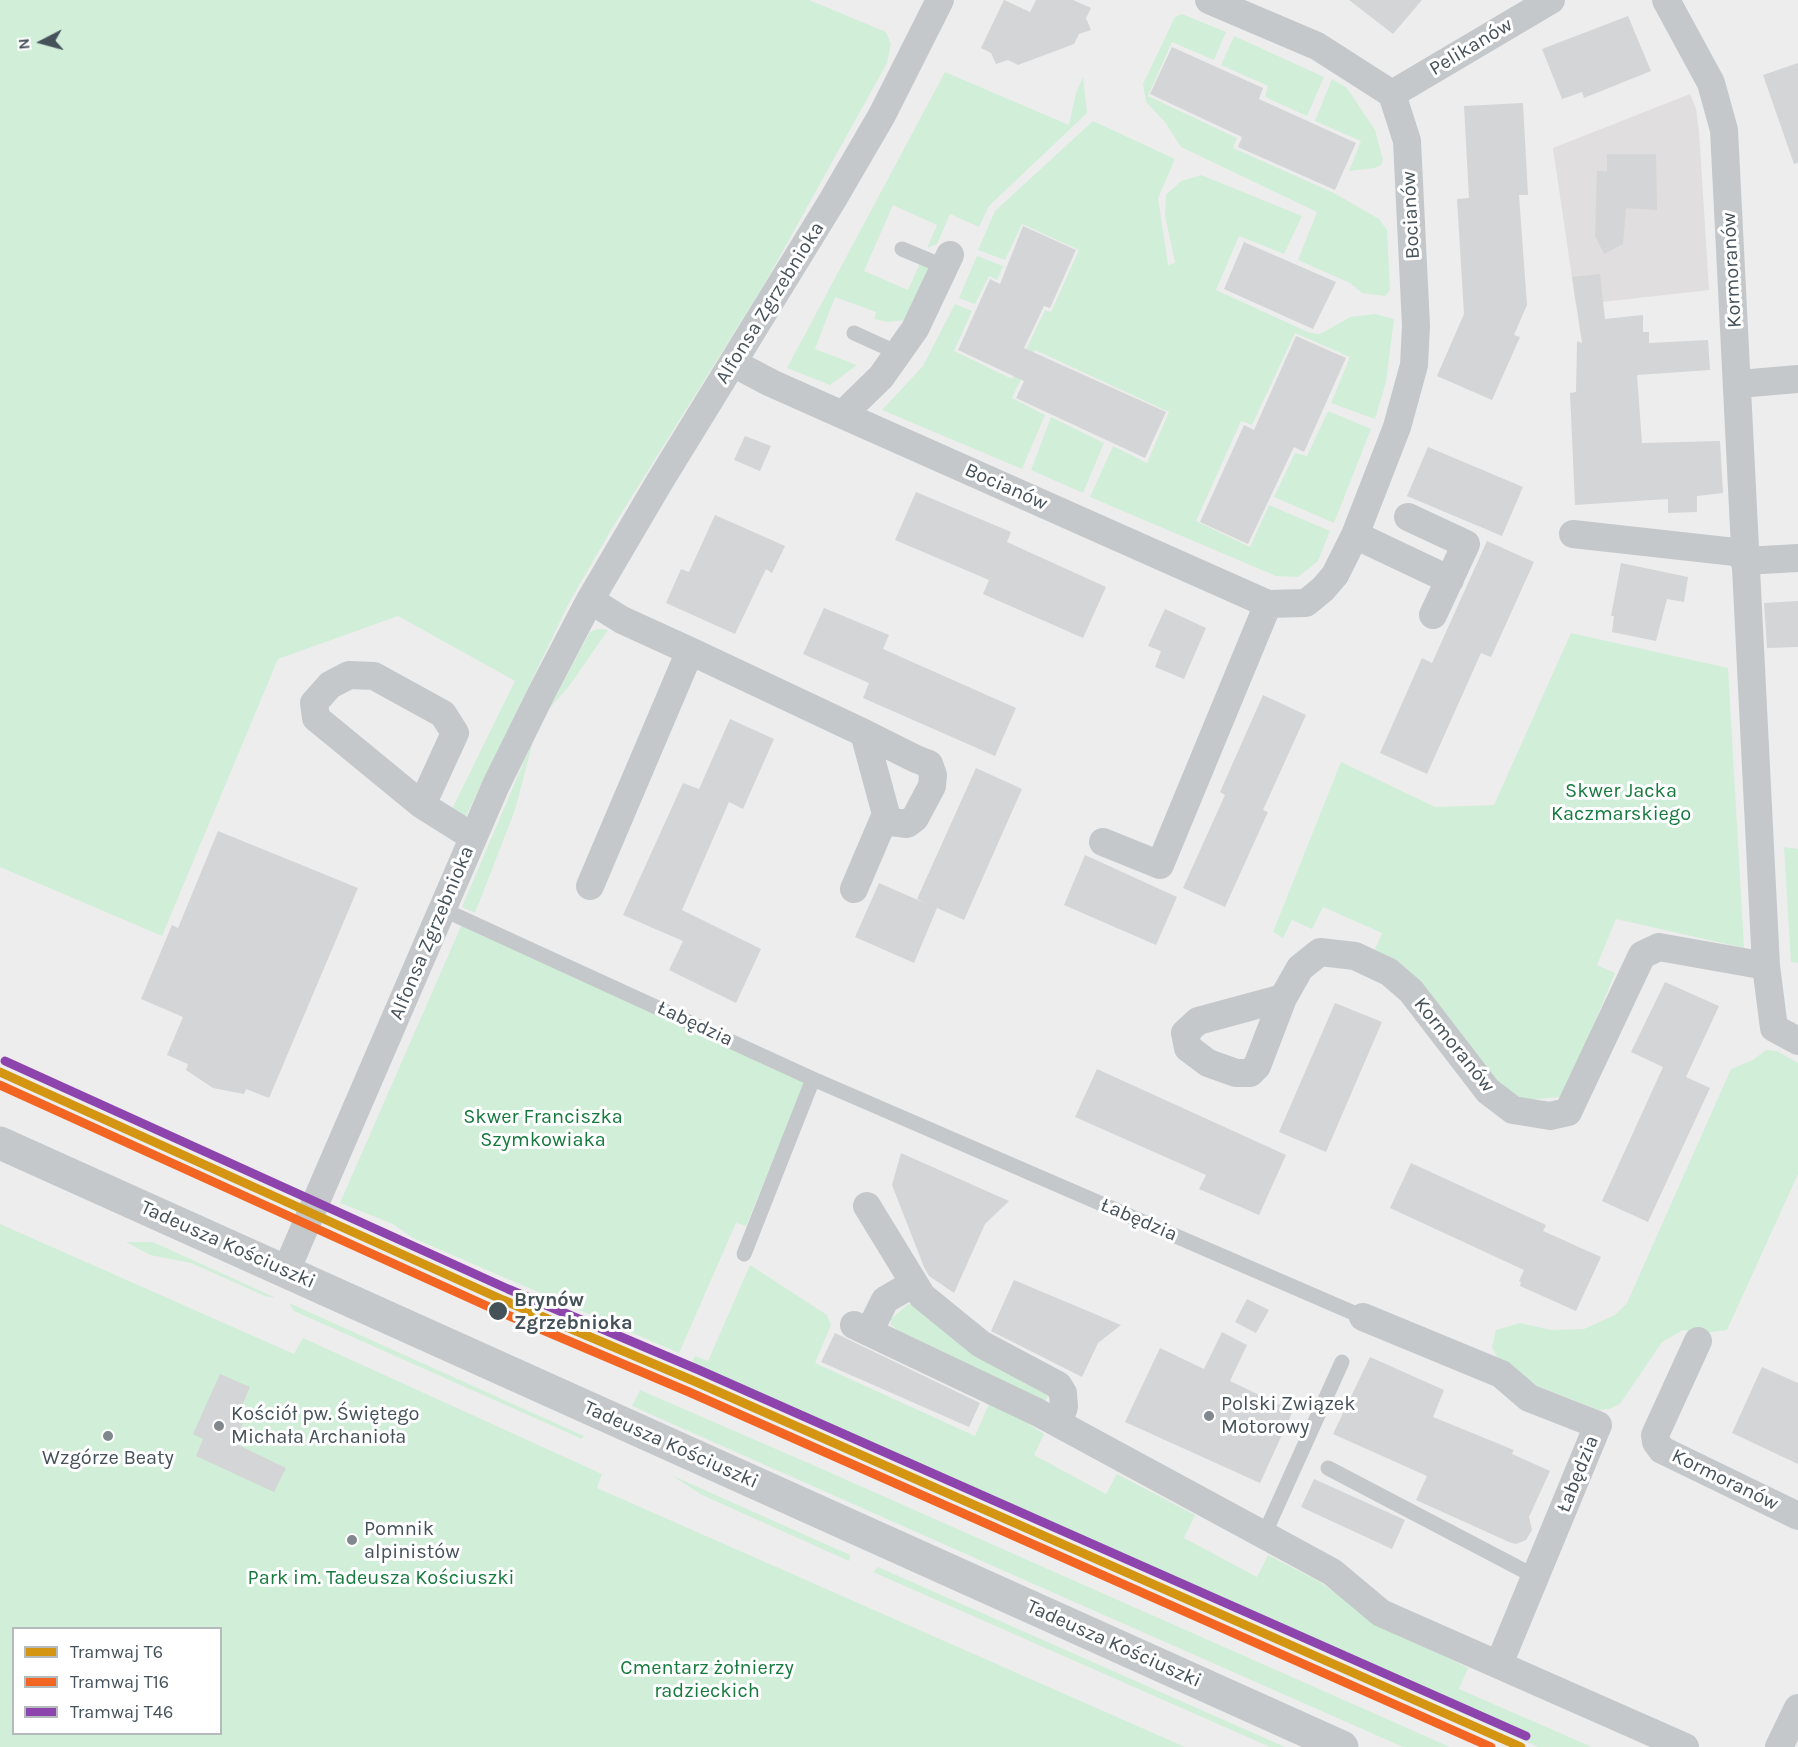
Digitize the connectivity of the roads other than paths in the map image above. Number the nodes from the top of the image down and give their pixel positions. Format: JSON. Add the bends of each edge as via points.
{"nodes":[{"id":1,"x":940,"y":0,"type":"edge"},
{"id":2,"x":1209,"y":0,"type":"edge"},
{"id":3,"x":1551,"y":0,"type":"edge"},
{"id":4,"x":1666,"y":0,"type":"edge"},
{"id":5,"x":1392,"y":94,"type":"junction"},
{"id":6,"x":902,"y":249,"type":"dead end"},
{"id":7,"x":947,"y":261,"type":"joint"},
{"id":8,"x":854,"y":333,"type":"dead end"},
{"id":9,"x":898,"y":353,"type":"junction"},
{"id":10,"x":733,"y":363,"type":"junction"},
{"id":11,"x":1798,"y":379,"type":"edge"},
{"id":12,"x":1739,"y":384,"type":"junction"},
{"id":13,"x":843,"y":414,"type":"junction"},
{"id":14,"x":1408,"y":517,"type":"dead end"},
{"id":15,"x":1573,"y":534,"type":"dead end"},
{"id":16,"x":1355,"y":535,"type":"junction"},
{"id":17,"x":1744,"y":557,"type":"junction"},
{"id":18,"x":1798,"y":558,"type":"edge"},
{"id":19,"x":1450,"y":580,"type":"junction"},
{"id":20,"x":591,"y":600,"type":"junction"},
{"id":21,"x":1268,"y":604,"type":"junction"},
{"id":22,"x":1433,"y":615,"type":"dead end"},
{"id":23,"x":690,"y":651,"type":"junction"},
{"id":24,"x":864,"y":734,"type":"junction"},
{"id":25,"x":422,"y":805,"type":"junction"},
{"id":26,"x":886,"y":814,"type":"junction"},
{"id":27,"x":473,"y":837,"type":"junction"},
{"id":28,"x":1103,"y":842,"type":"dead end"},
{"id":29,"x":590,"y":886,"type":"dead end"},
{"id":30,"x":854,"y":889,"type":"dead end"},
{"id":31,"x":442,"y":909,"type":"junction"},
{"id":32,"x":1766,"y":966,"type":"junction"},
{"id":33,"x":1283,"y":998,"type":"dead end"},
{"id":34,"x":1798,"y":1041,"type":"edge"},
{"id":35,"x":813,"y":1079,"type":"junction"},
{"id":36,"x":0,"y":1143,"type":"edge"},
{"id":37,"x":867,"y":1206,"type":"dead end"},
{"id":38,"x":744,"y":1254,"type":"dead end"},
{"id":39,"x":286,"y":1271,"type":"junction"},
{"id":40,"x":914,"y":1283,"type":"junction"},
{"id":41,"x":1363,"y":1317,"type":"joint"},
{"id":42,"x":1698,"y":1341,"type":"dead end"},
{"id":43,"x":1342,"y":1362,"type":"dead end"},
{"id":44,"x":1058,"y":1423,"type":"junction"},
{"id":45,"x":1328,"y":1468,"type":"dead end"},
{"id":46,"x":1798,"y":1516,"type":"edge"},
{"id":47,"x":1264,"y":1535,"type":"junction"},
{"id":48,"x":1536,"y":1577,"type":"junction"},
{"id":49,"x":1499,"y":1665,"type":"junction"},
{"id":50,"x":1798,"y":1708,"type":"edge"},
{"id":51,"x":1342,"y":1747,"type":"edge"},
{"id":52,"x":1685,"y":1747,"type":"edge"},
{"id":53,"x":1779,"y":1747,"type":"edge"}],
"edges":[{"from":1,"to":10,"type":"street","name":"Alfonsa Zgrzebnioka","via":[[882,115]]},
{"from":2,"to":5,"type":"street","via":[[1317,46]]},
{"from":3,"to":5,"type":"street","name":"Pelikanów"},
{"from":4,"to":12,"type":"street","name":"Kormoranów","via":[[1711,83],[1724,130]]},
{"from":5,"to":16,"type":"street","name":"Bocianów","via":[[1407,141],[1410,176],[1414,365],[1397,427]]},
{"from":6,"to":7,"type":"lane"},
{"from":7,"to":9,"type":"street","via":[[915,328]]},
{"from":8,"to":9,"type":"lane"},
{"from":9,"to":13,"type":"street"},
{"from":10,"to":13,"type":"street","name":"Bocianów"},
{"from":10,"to":20,"type":"street","name":"Alfonsa Zgrzebnioka"},
{"from":11,"to":12,"type":"street"},
{"from":12,"to":17,"type":"street","name":"Kormoranów"},
{"from":13,"to":21,"type":"street","name":"Bocianów"},
{"from":14,"to":19,"type":"street","via":[[1466,544]]},
{"from":15,"to":17,"type":"street"},
{"from":16,"to":19,"type":"street"},
{"from":16,"to":21,"type":"street","name":"Bocianów","via":[[1323,590],[1306,603]]},
{"from":17,"to":18,"type":"street"},
{"from":17,"to":32,"type":"street","name":"Kormoranów"},
{"from":19,"to":22,"type":"street"},
{"from":20,"to":23,"type":"street","via":[[622,620]]},
{"from":20,"to":27,"type":"street","name":"Alfonsa Zgrzebnioka"},
{"from":21,"to":28,"type":"street","via":[[1160,865]]},
{"from":23,"to":24,"type":"street"},
{"from":23,"to":29,"type":"street"},
{"from":24,"to":26,"type":"street"},
{"from":24,"to":26,"type":"street","via":[[929,764],[933,776],[932,786],[915,818],[898,825]]},
{"from":25,"to":25,"type":"street","via":[[316,718],[314,703],[330,685],[349,675],[374,676],[443,714],[455,733]]},
{"from":25,"to":27,"type":"street"},
{"from":26,"to":30,"type":"street"},
{"from":27,"to":31,"type":"street","name":"Alfonsa Zgrzebnioka"},
{"from":31,"to":35,"type":"lane","name":"Łabędzia"},
{"from":31,"to":39,"type":"street","name":"Alfonsa Zgrzebnioka"},
{"from":32,"to":33,"type":"street","name":"Kormoranów","via":[[1659,947],[1642,954],[1568,1112],[1550,1116],[1513,1110],[1488,1091],[1411,991],[1389,972],[1354,956],[1320,952],[1300,968]]},
{"from":32,"to":34,"type":"street","name":"Kormoranów","via":[[1774,1028]]},
{"from":35,"to":38,"type":"lane"},
{"from":35,"to":41,"type":"lane","name":"Łabędzia"},
{"from":36,"to":39,"type":"street","name":"Tadeusza Kościuszki"},
{"from":37,"to":40,"type":"street"},
{"from":39,"to":51,"type":"street","name":"Tadeusza Kościuszki"},
{"from":40,"to":44,"type":"street","via":[[922,1296],[981,1344],[1058,1385],[1064,1407]]},
{"from":40,"to":44,"type":"street","via":[[885,1300],[862,1329]]},
{"from":41,"to":48,"type":"street","name":"Łabędzia","via":[[1502,1374],[1529,1398],[1598,1425]]},
{"from":42,"to":46,"type":"street","name":"Kormoranów","via":[[1655,1435],[1656,1442],[1662,1450]]},
{"from":43,"to":47,"type":"lane"},
{"from":44,"to":47,"type":"street"},
{"from":45,"to":48,"type":"lane"},
{"from":47,"to":49,"type":"street","via":[[1332,1572],[1381,1612]]},
{"from":48,"to":49,"type":"street","name":"Łabędzia"},
{"from":49,"to":52,"type":"street"},
{"from":50,"to":53,"type":"street"}]}
